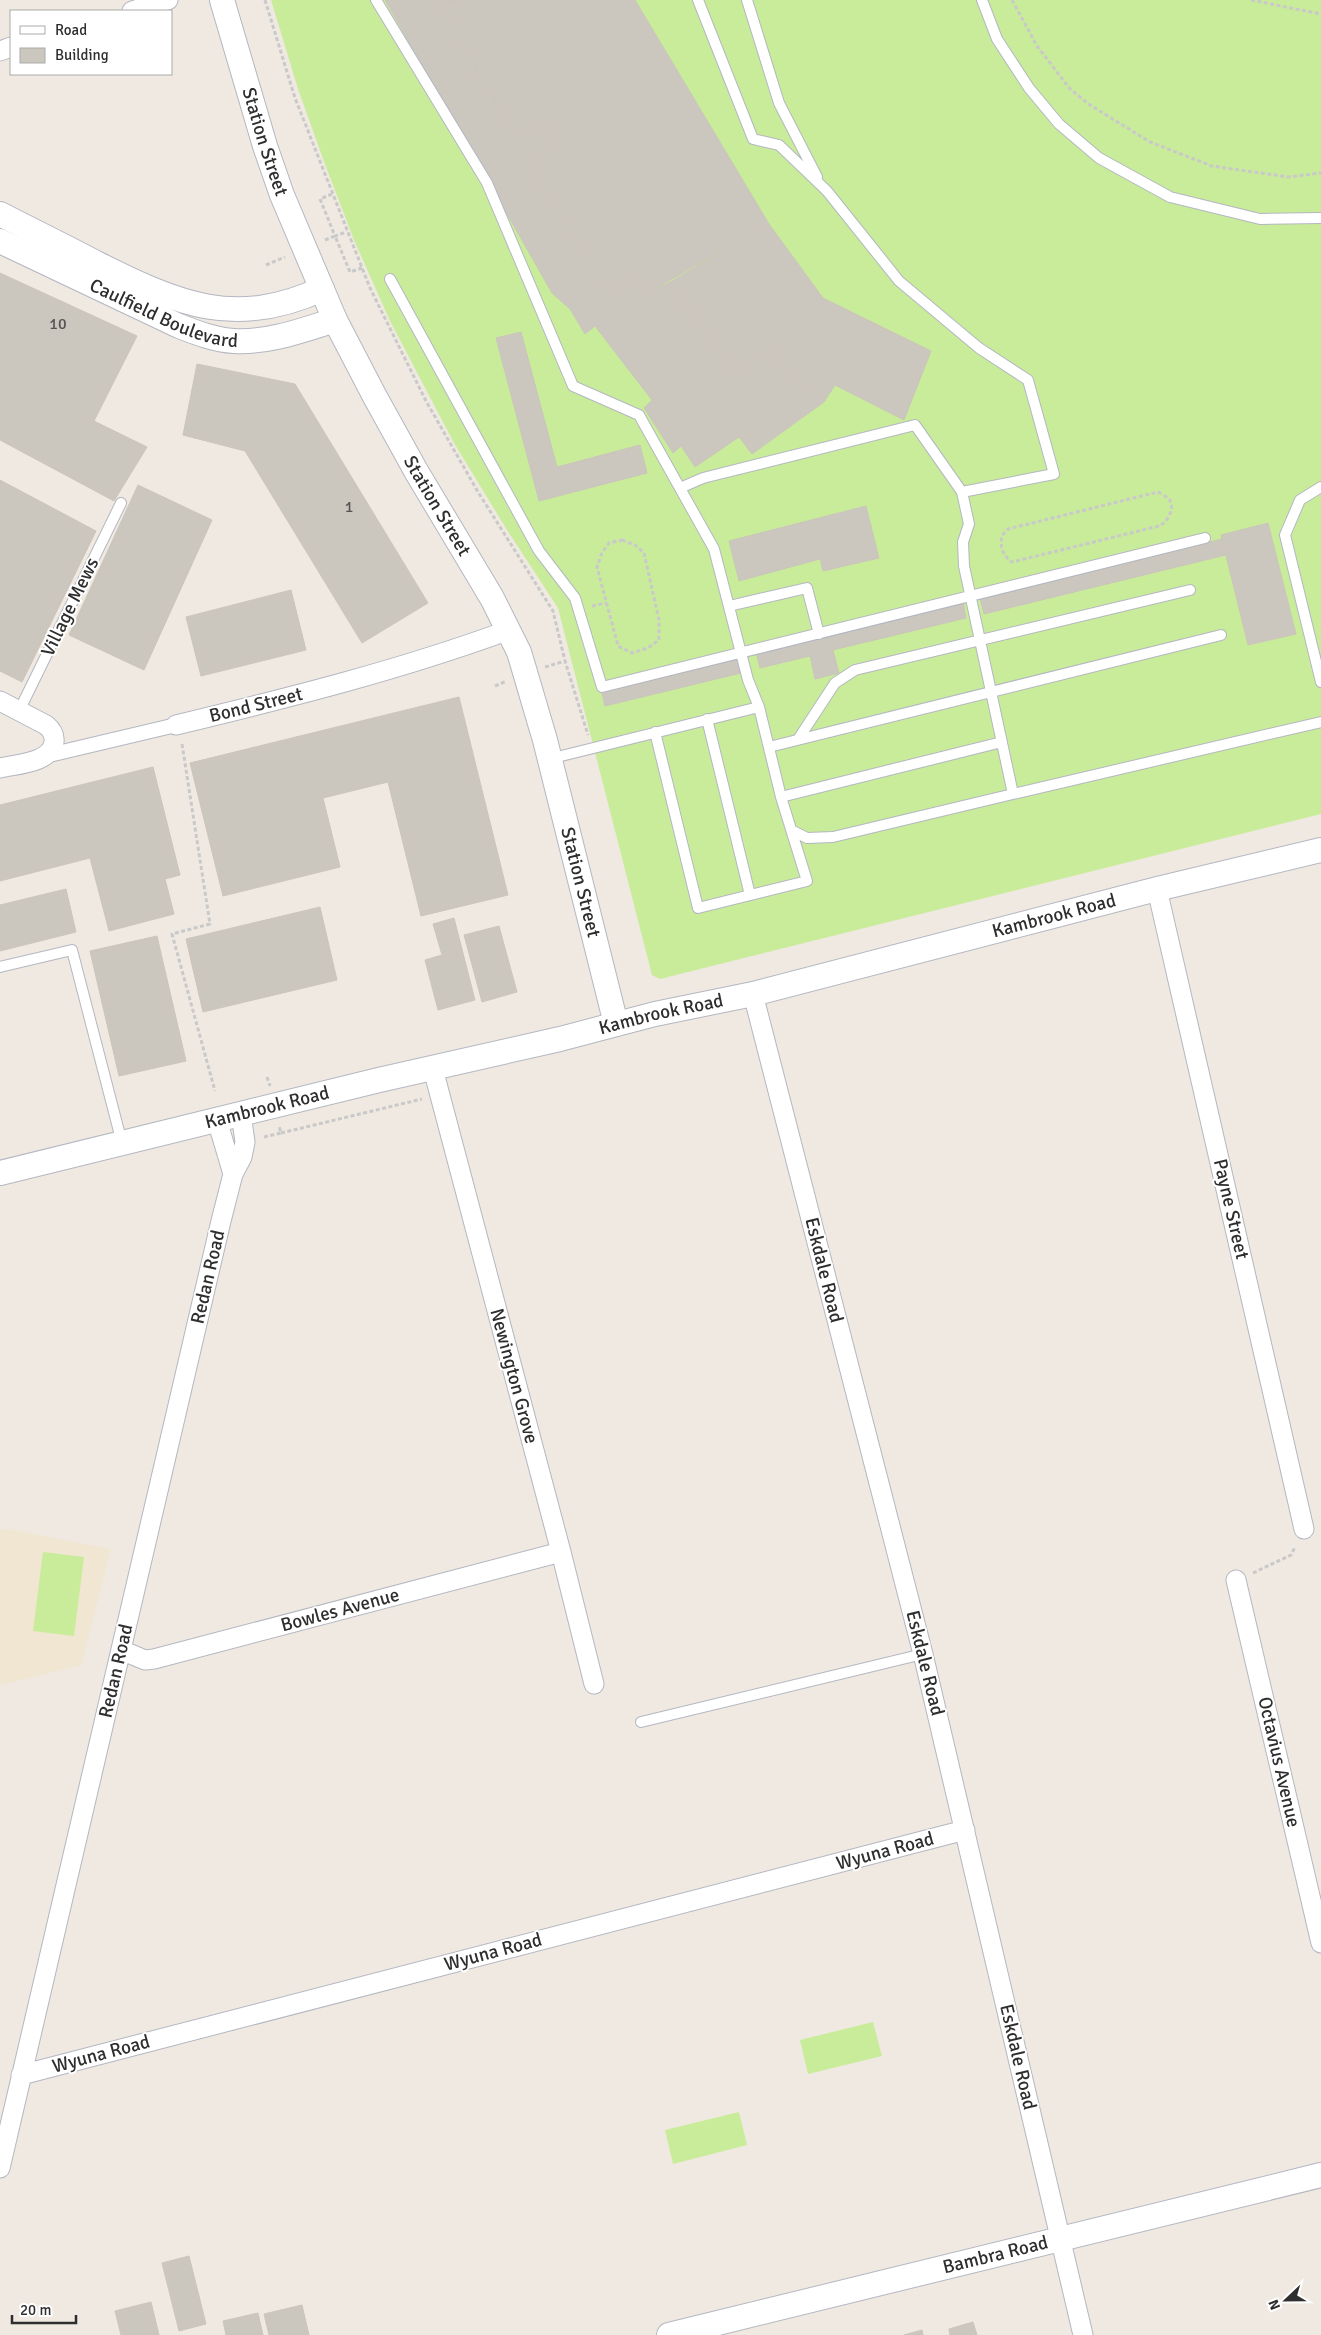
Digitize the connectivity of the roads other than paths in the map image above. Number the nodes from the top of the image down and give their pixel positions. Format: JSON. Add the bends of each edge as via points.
{"nodes":[{"id":1,"x":168,"y":0,"type":"edge"},
{"id":2,"x":222,"y":0,"type":"edge"},
{"id":3,"x":376,"y":0,"type":"edge"},
{"id":4,"x":698,"y":0,"type":"edge"},
{"id":5,"x":747,"y":0,"type":"edge"},
{"id":6,"x":982,"y":0,"type":"edge"},
{"id":7,"x":135,"y":10,"type":"edge"},
{"id":8,"x":821,"y":185,"type":"junction"},
{"id":9,"x":0,"y":214,"type":"edge"},
{"id":10,"x":1321,"y":218,"type":"edge"},
{"id":11,"x":0,"y":241,"type":"edge"},
{"id":12,"x":390,"y":279,"type":"dead end"},
{"id":13,"x":322,"y":288,"type":"junction"},
{"id":14,"x":335,"y":320,"type":"junction"},
{"id":15,"x":1321,"y":487,"type":"edge"},
{"id":16,"x":680,"y":488,"type":"junction"},
{"id":17,"x":962,"y":492,"type":"junction"},
{"id":18,"x":121,"y":503,"type":"dead end"},
{"id":19,"x":1205,"y":538,"type":"dead end"},
{"id":20,"x":1190,"y":590,"type":"dead end"},
{"id":21,"x":970,"y":596,"type":"junction"},
{"id":22,"x":729,"y":606,"type":"junction"},
{"id":23,"x":509,"y":630,"type":"junction"},
{"id":24,"x":819,"y":634,"type":"junction"},
{"id":25,"x":1221,"y":635,"type":"dead end"},
{"id":26,"x":980,"y":641,"type":"junction"},
{"id":27,"x":742,"y":654,"type":"junction"},
{"id":28,"x":1321,"y":682,"type":"edge"},
{"id":29,"x":992,"y":692,"type":"junction"},
{"id":30,"x":0,"y":701,"type":"edge"},
{"id":31,"x":758,"y":707,"type":"junction"},
{"id":32,"x":19,"y":711,"type":"junction"},
{"id":33,"x":707,"y":719,"type":"junction"},
{"id":34,"x":1321,"y":722,"type":"edge"},
{"id":35,"x":176,"y":725,"type":"joint"},
{"id":36,"x":655,"y":732,"type":"junction"},
{"id":37,"x":799,"y":738,"type":"junction"},
{"id":38,"x":1002,"y":742,"type":"junction"},
{"id":39,"x":769,"y":747,"type":"junction"},
{"id":40,"x":45,"y":756,"type":"junction"},
{"id":41,"x":549,"y":759,"type":"junction"},
{"id":42,"x":0,"y":768,"type":"edge"},
{"id":43,"x":1013,"y":794,"type":"junction"},
{"id":44,"x":781,"y":797,"type":"junction"},
{"id":45,"x":793,"y":831,"type":"junction"},
{"id":46,"x":1321,"y":850,"type":"edge"},
{"id":47,"x":1157,"y":889,"type":"junction"},
{"id":48,"x":750,"y":895,"type":"junction"},
{"id":49,"x":0,"y":967,"type":"edge"},
{"id":50,"x":753,"y":994,"type":"junction"},
{"id":51,"x":616,"y":1024,"type":"junction"},
{"id":52,"x":432,"y":1069,"type":"junction"},
{"id":53,"x":241,"y":1114,"type":"junction"},
{"id":54,"x":217,"y":1120,"type":"junction"},
{"id":55,"x":122,"y":1143,"type":"junction"},
{"id":56,"x":0,"y":1173,"type":"edge"},
{"id":57,"x":233,"y":1174,"type":"junction"},
{"id":58,"x":1304,"y":1529,"type":"road end"},
{"id":59,"x":561,"y":1552,"type":"junction"},
{"id":60,"x":1236,"y":1580,"type":"road end"},
{"id":61,"x":121,"y":1650,"type":"junction"},
{"id":62,"x":923,"y":1654,"type":"junction"},
{"id":63,"x":594,"y":1684,"type":"dead end"},
{"id":64,"x":641,"y":1722,"type":"dead end"},
{"id":65,"x":965,"y":1830,"type":"junction"},
{"id":66,"x":1321,"y":1943,"type":"edge"},
{"id":67,"x":21,"y":2075,"type":"junction"},
{"id":68,"x":0,"y":2168,"type":"edge"},
{"id":69,"x":1321,"y":2175,"type":"edge"},
{"id":70,"x":1061,"y":2238,"type":"junction"},
{"id":71,"x":738,"y":2327,"type":"edge"},
{"id":72,"x":670,"y":2335,"type":"edge"},
{"id":73,"x":1083,"y":2335,"type":"edge"}],
"edges":[{"from":1,"to":7,"type":"street"},
{"from":2,"to":13,"type":"street","name":"Station Street","via":[[282,195]]},
{"from":3,"to":16,"type":"lane","via":[[487,183],[573,386],[639,415]]},
{"from":4,"to":8,"type":"lane","via":[[752,139],[779,145]]},
{"from":5,"to":8,"type":"lane","via":[[779,103]]},
{"from":6,"to":10,"type":"lane","via":[[998,39],[1029,88],[1059,124],[1099,158],[1170,198],[1260,219]]},
{"from":8,"to":17,"type":"lane","via":[[899,281],[979,348],[1028,380],[1054,474]]},
{"from":9,"to":13,"type":"street","name":"Caulfield Boulevard","via":[[162,294],[198,306],[263,308]]},
{"from":11,"to":14,"type":"street","name":"Caulfield Boulevard","via":[[179,326],[207,336],[246,341]]},
{"from":12,"to":27,"type":"lane","via":[[538,551],[575,598],[602,687]]},
{"from":13,"to":14,"type":"street","name":"Station Street"},
{"from":14,"to":23,"type":"street","name":"Station Street","via":[[416,471]]},
{"from":15,"to":28,"type":"lane","via":[[1300,500],[1285,535]]},
{"from":16,"to":17,"type":"lane","via":[[703,478],[915,425]]},
{"from":16,"to":22,"type":"lane","via":[[714,549]]},
{"from":17,"to":21,"type":"lane","via":[[968,517],[963,550]]},
{"from":18,"to":32,"type":"lane","name":"Village Mews"},
{"from":19,"to":21,"type":"lane"},
{"from":20,"to":26,"type":"lane"},
{"from":21,"to":24,"type":"lane"},
{"from":21,"to":26,"type":"lane"},
{"from":22,"to":24,"type":"lane","via":[[807,588]]},
{"from":22,"to":27,"type":"lane"},
{"from":23,"to":35,"type":"street","name":"Bond Street","via":[[354,680]]},
{"from":23,"to":41,"type":"street","name":"Station Street","via":[[527,674]]},
{"from":24,"to":27,"type":"lane"},
{"from":25,"to":29,"type":"lane"},
{"from":26,"to":29,"type":"lane"},
{"from":26,"to":37,"type":"lane","via":[[855,670],[836,683]]},
{"from":27,"to":31,"type":"lane"},
{"from":29,"to":37,"type":"lane"},
{"from":29,"to":38,"type":"lane"},
{"from":30,"to":32,"type":"street"},
{"from":31,"to":33,"type":"lane"},
{"from":31,"to":39,"type":"lane"},
{"from":32,"to":40,"type":"street","via":[[52,730],[54,744]]},
{"from":33,"to":36,"type":"lane"},
{"from":33,"to":48,"type":"lane"},
{"from":34,"to":43,"type":"lane"},
{"from":35,"to":40,"type":"street","name":"Bond Street"},
{"from":36,"to":41,"type":"lane"},
{"from":36,"to":48,"type":"lane","via":[[698,908]]},
{"from":37,"to":39,"type":"lane"},
{"from":38,"to":43,"type":"lane"},
{"from":38,"to":44,"type":"lane"},
{"from":39,"to":44,"type":"lane"},
{"from":40,"to":42,"type":"street","name":"Bond Street"},
{"from":41,"to":51,"type":"street","name":"Station Street"},
{"from":43,"to":45,"type":"lane","via":[[833,838],[807,838]]},
{"from":44,"to":45,"type":"lane"},
{"from":45,"to":48,"type":"lane","via":[[807,881]]},
{"from":46,"to":47,"type":"street","name":"Kambrook Road"},
{"from":47,"to":50,"type":"street","name":"Kambrook Road"},
{"from":47,"to":58,"type":"street","name":"Payne Street"},
{"from":49,"to":55,"type":"lane","via":[[72,950]]},
{"from":50,"to":51,"type":"street","name":"Kambrook Road"},
{"from":50,"to":62,"type":"street","name":"Eskdale Road"},
{"from":51,"to":52,"type":"street","name":"Kambrook Road"},
{"from":52,"to":53,"type":"street","name":"Kambrook Road"},
{"from":52,"to":59,"type":"street","name":"Newington Grove"},
{"from":53,"to":54,"type":"street","name":"Kambrook Road"},
{"from":53,"to":57,"type":"street","name":"Redan Road","via":[[245,1142]]},
{"from":54,"to":55,"type":"street","name":"Kambrook Road"},
{"from":54,"to":57,"type":"street","name":"Redan Road"},
{"from":55,"to":56,"type":"street","name":"Kambrook Road"},
{"from":57,"to":61,"type":"street","name":"Redan Road"},
{"from":59,"to":61,"type":"street","name":"Bowles Avenue","via":[[154,1659],[145,1660]]},
{"from":59,"to":63,"type":"street","name":"Newington Grove"},
{"from":60,"to":66,"type":"street","name":"Octavius Avenue"},
{"from":61,"to":67,"type":"street","name":"Redan Road"},
{"from":62,"to":64,"type":"lane"},
{"from":62,"to":65,"type":"street","name":"Eskdale Road"},
{"from":65,"to":67,"type":"street","name":"Wyuna Road"},
{"from":65,"to":70,"type":"street","name":"Eskdale Road"},
{"from":67,"to":68,"type":"street","name":"Redan Road"},
{"from":69,"to":70,"type":"street","name":"Bambra Road"},
{"from":70,"to":71,"type":"street","name":"Bambra Road"},
{"from":70,"to":73,"type":"street","name":"Eskdale Road"},
{"from":71,"to":72,"type":"street","name":"Bambra Road"}]}
